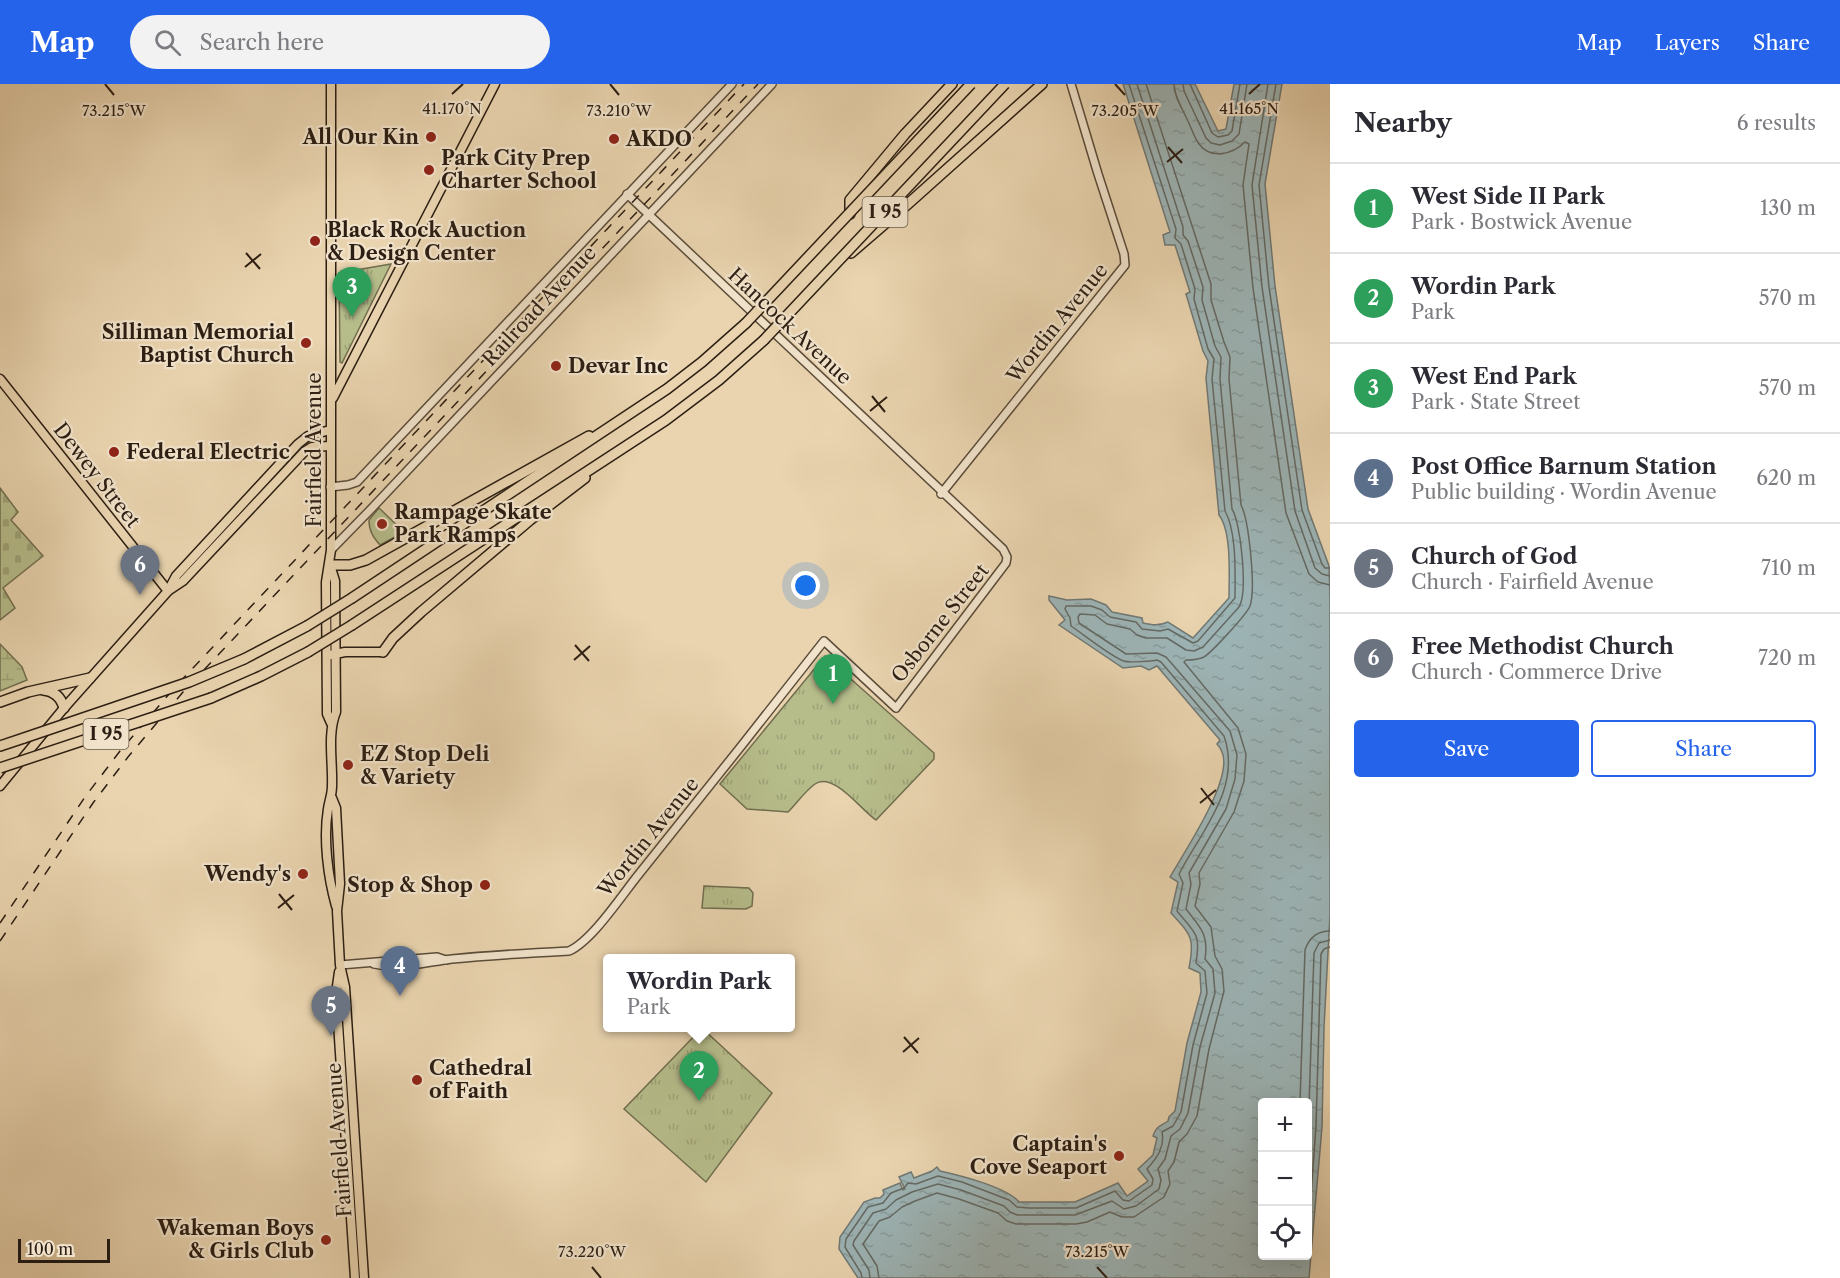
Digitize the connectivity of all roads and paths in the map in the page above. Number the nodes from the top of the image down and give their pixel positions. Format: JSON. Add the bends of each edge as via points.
{"nodes":[{"id":1,"x":331,"y":84,"type":"edge"},
{"id":2,"x":495,"y":84,"type":"edge"},
{"id":3,"x":732,"y":84,"type":"edge"},
{"id":4,"x":771,"y":84,"type":"edge"},
{"id":5,"x":952,"y":84,"type":"edge"},
{"id":6,"x":972,"y":84,"type":"edge"},
{"id":7,"x":1005,"y":84,"type":"edge"},
{"id":8,"x":1042,"y":84,"type":"edge"},
{"id":9,"x":1071,"y":84,"type":"edge"},
{"id":10,"x":627,"y":194,"type":"junction"},
{"id":11,"x":647,"y":214,"type":"junction"},
{"id":12,"x":850,"y":214,"type":"junction"},
{"id":13,"x":835,"y":266,"type":"junction"},
{"id":14,"x":331,"y":370,"type":"junction"},
{"id":15,"x":346,"y":374,"type":"junction"},
{"id":16,"x":0,"y":379,"type":"edge"},
{"id":17,"x":332,"y":401,"type":"junction"},
{"id":18,"x":330,"y":430,"type":"junction"},
{"id":19,"x":595,"y":436,"type":"junction"},
{"id":20,"x":330,"y":446,"type":"junction"},
{"id":21,"x":615,"y":454,"type":"junction"},
{"id":22,"x":267,"y":485,"type":"junction"},
{"id":23,"x":330,"y":487,"type":"junction"},
{"id":24,"x":941,"y":494,"type":"junction"},
{"id":25,"x":331,"y":550,"type":"junction"},
{"id":26,"x":1007,"y":557,"type":"joint"},
{"id":27,"x":330,"y":565,"type":"junction"},
{"id":28,"x":168,"y":591,"type":"junction"},
{"id":29,"x":824,"y":641,"type":"joint"},
{"id":30,"x":383,"y":652,"type":"joint"},
{"id":31,"x":331,"y":655,"type":"junction"},
{"id":32,"x":90,"y":678,"type":"junction"},
{"id":33,"x":38,"y":690,"type":"junction"},
{"id":34,"x":0,"y":702,"type":"edge"},
{"id":35,"x":64,"y":708,"type":"junction"},
{"id":36,"x":0,"y":746,"type":"edge"},
{"id":37,"x":0,"y":768,"type":"edge"},
{"id":38,"x":0,"y":786,"type":"edge"},
{"id":39,"x":340,"y":965,"type":"junction"},
{"id":40,"x":355,"y":1278,"type":"edge"},
{"id":41,"x":364,"y":1278,"type":"edge"}],
"edges":[{"from":1,"to":14,"type":"main road","name":"Fairfield Avenue"},
{"from":2,"to":15,"type":"main road"},
{"from":3,"to":10,"type":"street","name":"Railroad Avenue"},
{"from":4,"to":11,"type":"street","name":"Railroad Avenue"},
{"from":5,"to":12,"type":"highway","via":[[850,200]]},
{"from":6,"to":12,"type":"highway","number":"I 95","bridge":true},
{"from":7,"to":13,"type":"highway","number":"I 95","bridge":true},
{"from":8,"to":13,"type":"highway","bridge":true},
{"from":9,"to":24,"type":"street","name":"Wordin Avenue","via":[[1125,265]]},
{"from":10,"to":11,"type":"street","name":"Hancock Avenue"},
{"from":10,"to":23,"type":"street","name":"Railroad Avenue","via":[[357,482]]},
{"from":11,"to":24,"type":"street","name":"Hancock Avenue"},
{"from":11,"to":25,"type":"street","name":"Railroad Avenue"},
{"from":12,"to":19,"type":"highway","number":"I 95","bridge":true,"via":[[746,323],[685,376]]},
{"from":13,"to":21,"type":"highway","number":"I 95","bridge":true,"via":[[764,340],[701,394]]},
{"from":14,"to":15,"type":"main road","via":[[338,375]]},
{"from":14,"to":17,"type":"main road","name":"Fairfield Avenue"},
{"from":15,"to":17,"type":"main road"},
{"from":16,"to":28,"type":"main road","name":"Dewey Street"},
{"from":17,"to":18,"type":"main road","name":"Fairfield Avenue"},
{"from":18,"to":20,"type":"main road","name":"Fairfield Avenue"},
{"from":18,"to":22,"type":"main road","via":[[303,440]]},
{"from":19,"to":27,"type":"highway","via":[[552,455],[366,560]]},
{"from":19,"to":36,"type":"highway","number":"I 95","bridge":true,"via":[[308,626],[244,659],[178,686]]},
{"from":20,"to":22,"type":"main road","via":[[309,448]]},
{"from":20,"to":23,"type":"main road","name":"Fairfield Avenue"},
{"from":21,"to":30,"type":"highway","via":[[421,612]]},
{"from":21,"to":37,"type":"highway","number":"I 95","bridge":true,"via":[[352,625],[261,676],[156,718]]},
{"from":22,"to":28,"type":"main road","via":[[183,581]]},
{"from":23,"to":25,"type":"main road","name":"Fairfield Avenue"},
{"from":24,"to":26,"type":"street","name":"Hancock Avenue","via":[[1003,549]]},
{"from":25,"to":27,"type":"main road","name":"Fairfield Avenue"},
{"from":26,"to":29,"type":"street","name":"Osborne Street","via":[[1005,567],[896,708]]},
{"from":27,"to":31,"type":"main road","name":"Fairfield Avenue","via":[[326,582]]},
{"from":28,"to":32,"type":"main road"},
{"from":29,"to":39,"type":"street","name":"Wordin Avenue","via":[[577,947],[569,951],[423,964]]},
{"from":30,"to":31,"type":"main road"},
{"from":31,"to":39,"type":"main road","name":"Fairfield Avenue","via":[[327,714],[332,723]]},
{"from":32,"to":33,"type":"highway"},
{"from":32,"to":35,"type":"main road"},
{"from":33,"to":34,"type":"highway"},
{"from":33,"to":35,"type":"highway","via":[[56,694]]},
{"from":35,"to":38,"type":"main road"},
{"from":39,"to":40,"type":"main road","name":"Fairfield Avenue","via":[[336,993]]},
{"from":39,"to":41,"type":"main road","name":"Fairfield Avenue"}]}
